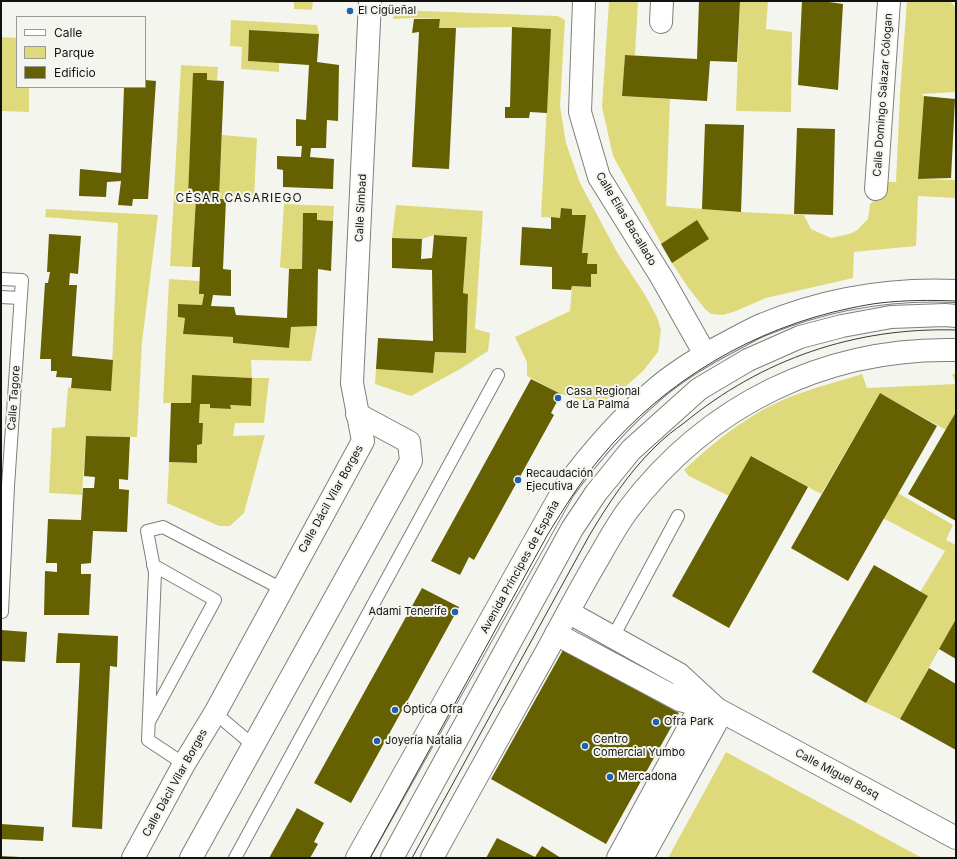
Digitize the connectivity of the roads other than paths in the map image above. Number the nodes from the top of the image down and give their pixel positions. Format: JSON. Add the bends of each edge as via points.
{"nodes":[{"id":1,"x":370,"y":1,"type":"edge"},
{"id":2,"x":584,"y":1,"type":"edge"},
{"id":3,"x":889,"y":1,"type":"edge"},
{"id":4,"x":876,"y":189,"type":"dead end"},
{"id":5,"x":1,"y":279,"type":"edge"},
{"id":6,"x":956,"y":291,"type":"edge"},
{"id":7,"x":1,"y":296,"type":"edge"},
{"id":8,"x":20,"y":298,"type":"junction"},
{"id":9,"x":956,"y":316,"type":"edge"},
{"id":10,"x":956,"y":350,"type":"edge"},
{"id":11,"x":705,"y":354,"type":"junction"},
{"id":12,"x":498,"y":375,"type":"dead end"},
{"id":13,"x":357,"y":414,"type":"junction"},
{"id":14,"x":4,"y":486,"type":"edge"},
{"id":15,"x":678,"y":516,"type":"dead end"},
{"id":16,"x":153,"y":565,"type":"junction"},
{"id":17,"x":282,"y":589,"type":"junction"},
{"id":18,"x":2,"y":612,"type":"dead end"},
{"id":19,"x":568,"y":612,"type":"junction"},
{"id":20,"x":556,"y":634,"type":"junction"},
{"id":21,"x":614,"y":637,"type":"junction"},
{"id":22,"x":712,"y":706,"type":"junction"},
{"id":23,"x":215,"y":713,"type":"junction"},
{"id":24,"x":148,"y":722,"type":"junction"},
{"id":25,"x":254,"y":746,"type":"junction"},
{"id":26,"x":184,"y":764,"type":"junction"},
{"id":27,"x":956,"y":838,"type":"edge"},
{"id":28,"x":133,"y":858,"type":"edge"},
{"id":29,"x":191,"y":858,"type":"edge"},
{"id":30,"x":235,"y":858,"type":"edge"},
{"id":31,"x":357,"y":858,"type":"edge"},
{"id":32,"x":392,"y":858,"type":"edge"},
{"id":33,"x":432,"y":858,"type":"edge"},
{"id":34,"x":618,"y":858,"type":"edge"},
{"id":35,"x":642,"y":858,"type":"edge"}],
"edges":[{"from":1,"to":13,"type":"street","name":"Calle Simbad","via":[[352,383]]},
{"from":2,"to":11,"type":"street","name":"Calle Elias Bacallado","via":[[580,112],[599,177],[662,278]]},
{"from":3,"to":4,"type":"street","name":"Calle Domingo Salazar Cólogan"},
{"from":5,"to":8,"type":"lane","name":"Calle Tagore","via":[[22,280]]},
{"from":6,"to":11,"type":"street","name":"Avenida Príncipes de España","via":[[880,293],[835,301],[764,324]]},
{"from":7,"to":8,"type":"lane"},
{"from":8,"to":14,"type":"lane","name":"Calle Tagore"},
{"from":9,"to":32,"type":"street","via":[[891,317],[800,337],[748,360],[699,389],[631,450],[596,492],[572,529]]},
{"from":10,"to":19,"type":"street","via":[[886,354],[837,364],[800,376],[734,410],[693,441],[648,485],[611,536]]},
{"from":11,"to":31,"type":"street","name":"Avenida Príncipes de España","via":[[651,392],[608,434],[564,489]]},
{"from":12,"to":30,"type":"lane"},
{"from":13,"to":17,"type":"street","name":"Calle Dácil Vilar Borges","via":[[363,441]]},
{"from":13,"to":25,"type":"street","via":[[409,442],[412,461]]},
{"from":14,"to":18,"type":"lane","name":"Calle Tagore"},
{"from":15,"to":21,"type":"lane"},
{"from":16,"to":17,"type":"lane","via":[[147,531],[163,527]]},
{"from":16,"to":24,"type":"lane"},
{"from":16,"to":24,"type":"lane","via":[[215,600]]},
{"from":17,"to":23,"type":"street","name":"Calle Dácil Vilar Borges"},
{"from":19,"to":20,"type":"street"},
{"from":19,"to":21,"type":"street","name":"Calle Miguel Bosq"},
{"from":20,"to":22,"type":"street","name":"Calle Miguel Bosq","via":[[680,700]]},
{"from":20,"to":33,"type":"street"},
{"from":21,"to":22,"type":"street","name":"Calle Miguel Bosq","via":[[679,674]]},
{"from":22,"to":27,"type":"street","name":"Calle Miguel Bosq"},
{"from":22,"to":34,"type":"street"},
{"from":22,"to":35,"type":"street"},
{"from":23,"to":25,"type":"lane"},
{"from":23,"to":26,"type":"street","name":"Calle Dácil Vilar Borges"},
{"from":24,"to":26,"type":"lane","via":[[148,740]]},
{"from":25,"to":29,"type":"street"},
{"from":26,"to":28,"type":"street","name":"Calle Dácil Vilar Borges"}]}
